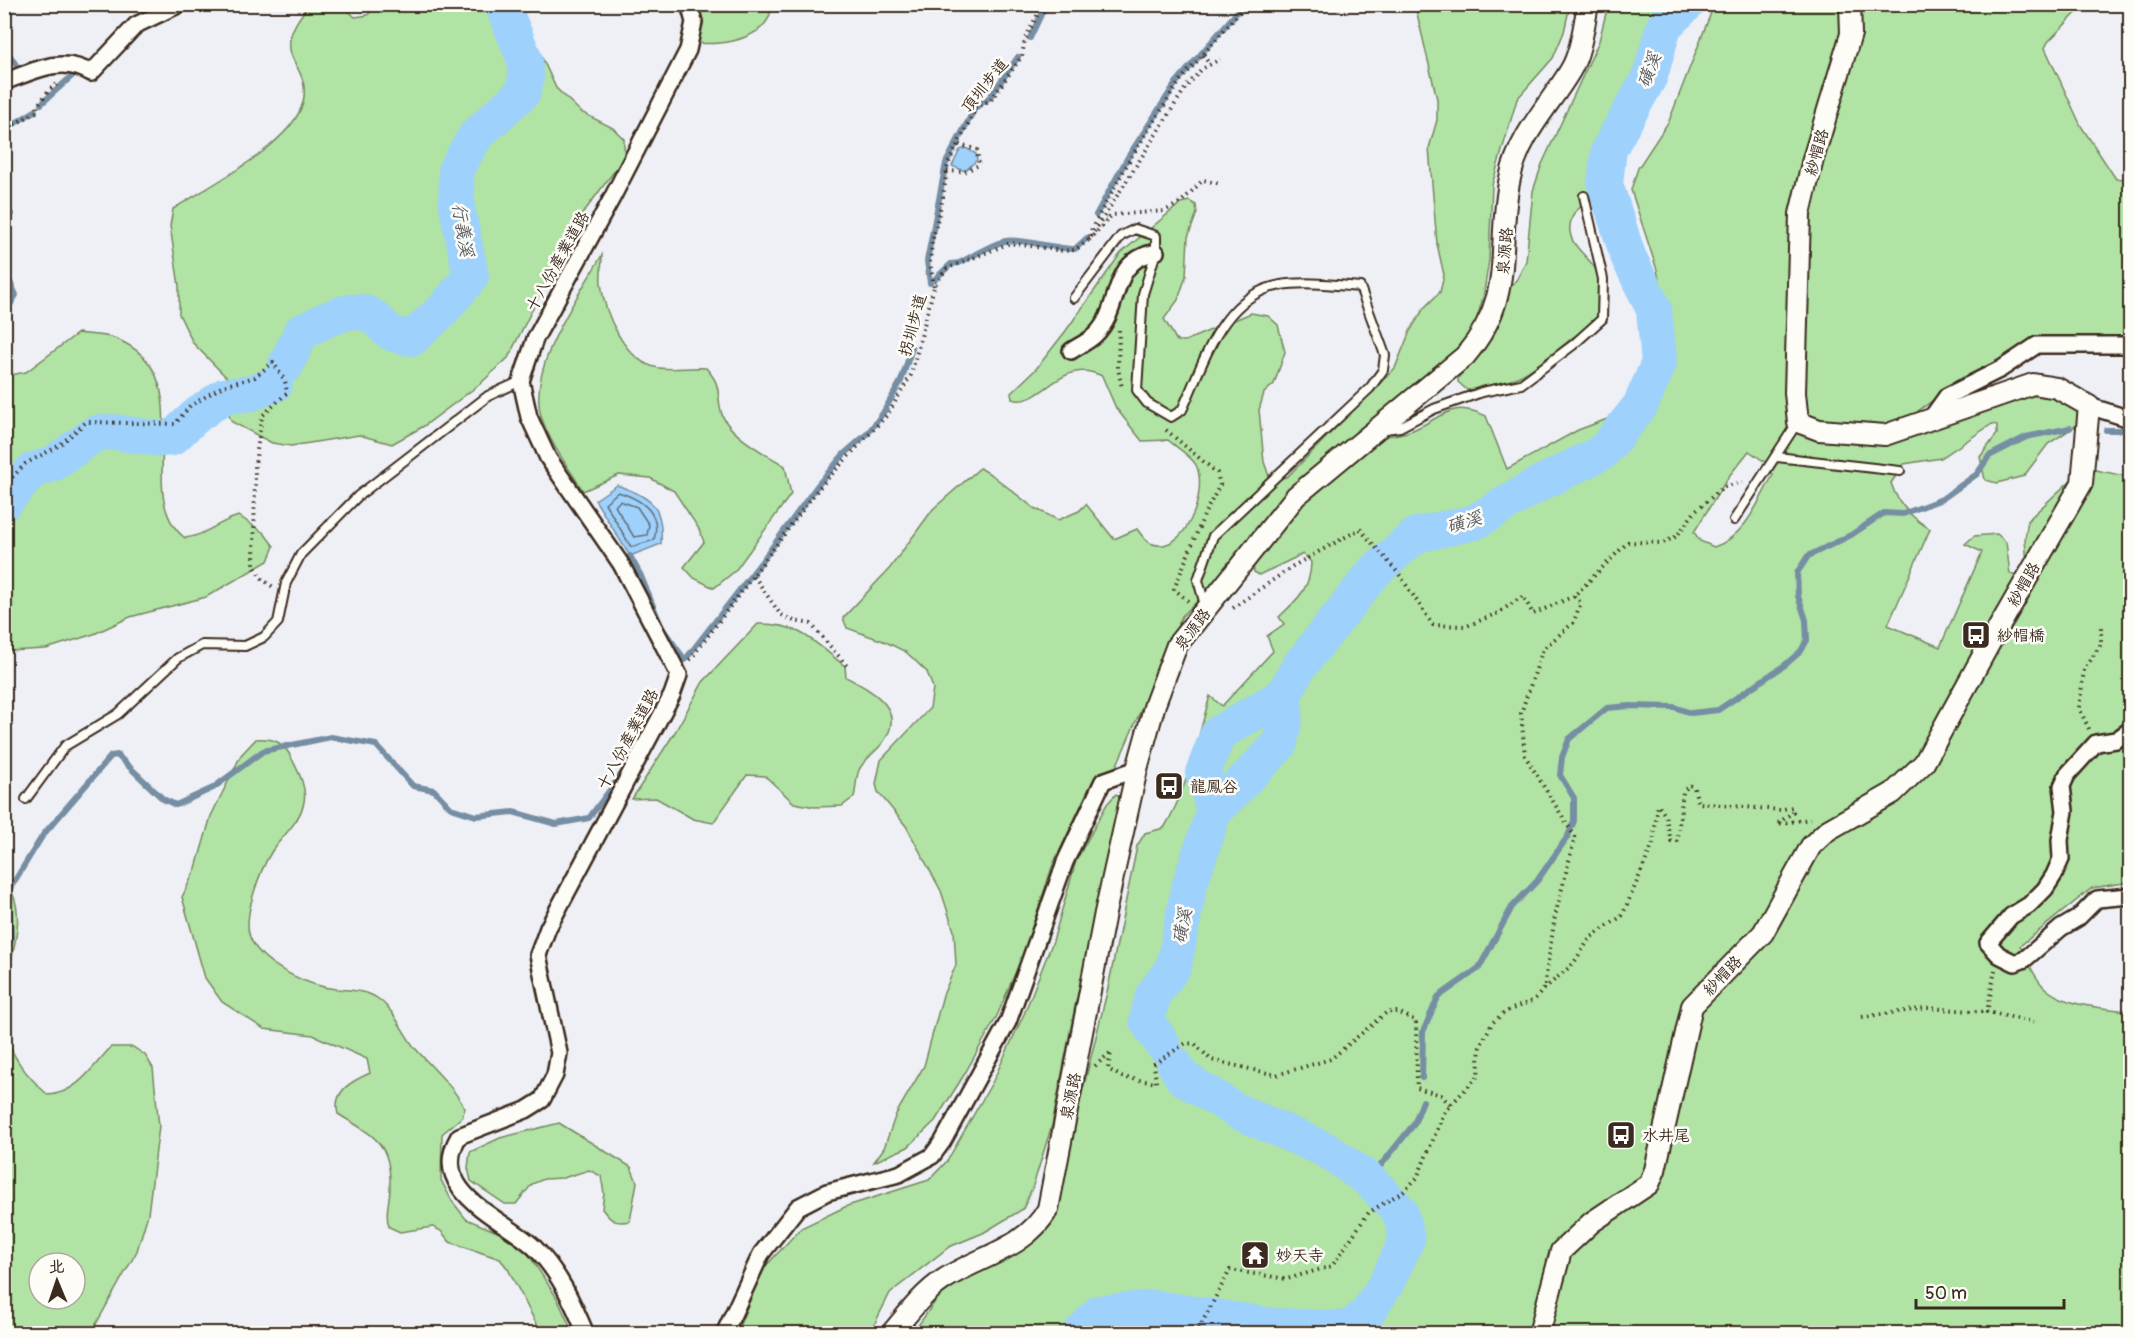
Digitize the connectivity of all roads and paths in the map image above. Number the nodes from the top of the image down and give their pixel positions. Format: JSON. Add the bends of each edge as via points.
{"nodes":[{"id":1,"x":180,"y":4,"type":"edge"},
{"id":2,"x":689,"y":4,"type":"edge"},
{"id":3,"x":1043,"y":4,"type":"edge"},
{"id":4,"x":1247,"y":4,"type":"edge"},
{"id":5,"x":1588,"y":4,"type":"edge"},
{"id":6,"x":1850,"y":4,"type":"edge"},
{"id":7,"x":1203,"y":55,"type":"junction"},
{"id":8,"x":1220,"y":59,"type":"dead end"},
{"id":9,"x":1210,"y":65,"type":"junction"},
{"id":10,"x":63,"y":80,"type":"dead end"},
{"id":11,"x":4,"y":82,"type":"edge"},
{"id":12,"x":4,"y":130,"type":"edge"},
{"id":13,"x":958,"y":144,"type":"junction"},
{"id":14,"x":947,"y":171,"type":"junction"},
{"id":15,"x":1221,"y":184,"type":"dead end"},
{"id":16,"x":1584,"y":196,"type":"dead end"},
{"id":17,"x":1089,"y":240,"type":"junction"},
{"id":18,"x":1156,"y":252,"type":"junction"},
{"id":19,"x":934,"y":287,"type":"junction"},
{"id":20,"x":1074,"y":298,"type":"dead end"},
{"id":21,"x":1109,"y":311,"type":"junction"},
{"id":22,"x":2130,"y":345,"type":"edge"},
{"id":23,"x":1071,"y":351,"type":"dead end"},
{"id":24,"x":521,"y":381,"type":"junction"},
{"id":25,"x":1124,"y":393,"type":"dead end"},
{"id":26,"x":2090,"y":406,"type":"junction"},
{"id":27,"x":2130,"y":419,"type":"edge"},
{"id":28,"x":1798,"y":422,"type":"junction"},
{"id":29,"x":1929,"y":422,"type":"junction"},
{"id":30,"x":1160,"y":425,"type":"dead end"},
{"id":31,"x":1378,"y":429,"type":"junction"},
{"id":32,"x":1777,"y":458,"type":"junction"},
{"id":33,"x":1900,"y":471,"type":"dead end"},
{"id":34,"x":1764,"y":476,"type":"junction"},
{"id":35,"x":4,"y":486,"type":"edge"},
{"id":36,"x":1734,"y":520,"type":"dead end"},
{"id":37,"x":754,"y":576,"type":"junction"},
{"id":38,"x":285,"y":596,"type":"junction"},
{"id":39,"x":1574,"y":596,"type":"junction"},
{"id":40,"x":1206,"y":610,"type":"junction"},
{"id":41,"x":1229,"y":610,"type":"dead end"},
{"id":42,"x":2101,"y":625,"type":"dead end"},
{"id":43,"x":848,"y":667,"type":"dead end"},
{"id":44,"x":679,"y":675,"type":"junction"},
{"id":45,"x":2130,"y":730,"type":"edge"},
{"id":46,"x":2096,"y":743,"type":"junction"},
{"id":47,"x":1137,"y":769,"type":"junction"},
{"id":48,"x":26,"y":799,"type":"dead end"},
{"id":49,"x":1828,"y":830,"type":"junction"},
{"id":50,"x":2130,"y":896,"type":"edge"},
{"id":51,"x":1988,"y":942,"type":"junction"},
{"id":52,"x":1544,"y":989,"type":"junction"},
{"id":53,"x":1987,"y":1012,"type":"junction"},
{"id":54,"x":1862,"y":1017,"type":"dead end"},
{"id":55,"x":2034,"y":1022,"type":"dead end"},
{"id":56,"x":1095,"y":1058,"type":"dead end"},
{"id":57,"x":1450,"y":1106,"type":"junction"},
{"id":58,"x":586,"y":1334,"type":"edge"},
{"id":59,"x":724,"y":1334,"type":"edge"},
{"id":60,"x":891,"y":1334,"type":"edge"},
{"id":61,"x":1196,"y":1334,"type":"edge"},
{"id":62,"x":1539,"y":1334,"type":"edge"}],
"edges":[{"from":1,"to":11,"type":"street","via":[[135,25],[91,73],[77,64],[48,65]]},
{"from":2,"to":24,"type":"street","name":"十八份產業道路","via":[[693,22],[688,50],[535,339]]},
{"from":3,"to":13,"type":"path","name":"頂圳步道","via":[[1025,39],[1022,56],[991,100],[976,108]]},
{"from":4,"to":7,"type":"path"},
{"from":5,"to":31,"type":"street","name":"泉源路","via":[[1571,69],[1534,120],[1510,177],[1502,283],[1484,334],[1465,356]]},
{"from":6,"to":28,"type":"street","name":"紗帽路","via":[[1851,34],[1800,214],[1795,393]]},
{"from":7,"to":9,"type":"path"},
{"from":7,"to":17,"type":"path","via":[[1180,81],[1132,156]]},
{"from":8,"to":9,"type":"path"},
{"from":9,"to":17,"type":"path","via":[[1186,87]]},
{"from":10,"to":12,"type":"path","via":[[50,89],[37,106],[38,111]]},
{"from":13,"to":14,"type":"path","name":"頂圳步道"},
{"from":13,"to":14,"type":"path","via":[[977,150],[979,165],[964,172]]},
{"from":14,"to":19,"type":"path","name":"頂圳步道","via":[[932,242]]},
{"from":15,"to":17,"type":"path","via":[[1203,180],[1166,211],[1112,215]]},
{"from":16,"to":31,"type":"lane","via":[[1603,279],[1602,319],[1521,384],[1453,402],[1400,427]]},
{"from":17,"to":19,"type":"path","name":"拐圳步道","via":[[1075,250],[1063,251],[1010,243],[946,269]]},
{"from":18,"to":20,"type":"lane","via":[[1156,236],[1135,229],[1121,236]]},
{"from":18,"to":21,"type":"street","via":[[1139,255],[1127,265]]},
{"from":18,"to":40,"type":"lane","via":[[1143,294],[1137,390],[1147,403],[1171,417],[1182,410],[1227,318],[1250,296],[1281,285],[1360,287],[1385,355],[1383,370],[1370,388],[1213,537],[1198,580]]},
{"from":19,"to":37,"type":"path","name":"拐圳步道","via":[[911,375],[888,414],[819,488]]},
{"from":21,"to":23,"type":"street","via":[[1096,335]]},
{"from":21,"to":25,"type":"path","via":[[1119,318],[1118,368]]},
{"from":22,"to":29,"type":"street","via":[[2037,345],[2001,369],[1947,396]]},
{"from":24,"to":38,"type":"lane","via":[[488,396],[358,496],[301,555],[286,583]]},
{"from":24,"to":44,"type":"street","via":[[529,417],[548,459],[621,564]]},
{"from":26,"to":27,"type":"street"},
{"from":26,"to":29,"type":"street","via":[[2057,388],[2033,384]]},
{"from":26,"to":49,"type":"street","name":"紗帽路","via":[[2082,483],[1924,763],[1893,794]]},
{"from":28,"to":29,"type":"street","via":[[1819,430],[1884,435]]},
{"from":28,"to":32,"type":"lane"},
{"from":30,"to":40,"type":"path","via":[[1217,473],[1220,485],[1174,589]]},
{"from":31,"to":40,"type":"street","name":"泉源路","via":[[1296,496]]},
{"from":32,"to":33,"type":"lane"},
{"from":32,"to":34,"type":"lane"},
{"from":34,"to":36,"type":"lane"},
{"from":34,"to":39,"type":"path","via":[[1724,487],[1696,510],[1677,536],[1663,543],[1628,542]]},
{"from":35,"to":38,"type":"path","via":[[25,464],[60,446],[86,422],[175,424],[190,406],[223,386],[255,377],[273,362],[285,381],[287,393],[262,416],[255,464],[254,565],[261,578]]},
{"from":37,"to":43,"type":"path","via":[[780,614],[811,624]]},
{"from":37,"to":44,"type":"path","name":"拐圳步道"},
{"from":38,"to":48,"type":"lane","via":[[278,622],[264,637],[245,646],[202,645],[178,658],[118,714],[65,746]]},
{"from":39,"to":41,"type":"path","via":[[1533,614],[1523,596],[1498,613],[1467,626],[1433,625],[1399,574],[1360,529],[1293,566]]},
{"from":39,"to":52,"type":"path","via":[[1581,603],[1573,623],[1544,649],[1521,713],[1525,756],[1575,837],[1555,916]]},
{"from":40,"to":47,"type":"street","name":"泉源路","via":[[1177,645]]},
{"from":42,"to":46,"type":"path","via":[[2101,644],[2084,670],[2079,708]]},
{"from":44,"to":58,"type":"street","name":"十八份產業道路","via":[[548,928],[538,955],[559,1053],[555,1075],[542,1100],[459,1136],[452,1156],[451,1168],[465,1195],[534,1247],[565,1287]]},
{"from":45,"to":46,"type":"street","via":[[2116,740]]},
{"from":46,"to":51,"type":"street","via":[[2062,786],[2065,811],[2061,859],[2054,874],[2045,889],[2011,916]]},
{"from":47,"to":59,"type":"street","via":[[1103,782],[1065,862],[1008,1022],[943,1141],[932,1156],[900,1174],[827,1192],[798,1207],[761,1254]]},
{"from":47,"to":60,"type":"street","name":"泉源路","via":[[1048,1209],[1038,1227],[1025,1236],[934,1287]]},
{"from":49,"to":52,"type":"path","via":[[1816,818],[1777,824],[1793,812],[1791,807],[1780,810],[1698,803],[1694,787],[1689,785],[1679,810],[1677,841],[1671,842],[1665,815],[1658,805],[1653,844],[1622,916],[1590,938],[1573,964]]},
{"from":49,"to":62,"type":"street","name":"紗帽路","via":[[1811,846],[1763,933],[1692,1006],[1649,1184],[1592,1221],[1561,1251]]},
{"from":50,"to":51,"type":"street","via":[[2097,899],[2079,918],[2015,963],[1999,955]]},
{"from":51,"to":53,"type":"path","via":[[1998,956]]},
{"from":52,"to":57,"type":"path","via":[[1534,1000],[1505,1012],[1492,1023],[1480,1047],[1478,1076]]},
{"from":53,"to":54,"type":"path","via":[[1927,1008]]},
{"from":53,"to":55,"type":"path"},
{"from":56,"to":57,"type":"path","via":[[1094,1067],[1111,1052],[1108,1069],[1122,1077],[1156,1083],[1154,1064],[1186,1043],[1195,1044],[1211,1060],[1276,1075],[1331,1059],[1387,1012],[1398,1012],[1416,1021],[1417,1088],[1441,1095]]},
{"from":57,"to":61,"type":"path","via":[[1444,1111],[1417,1178],[1404,1191],[1369,1212],[1332,1266],[1287,1279],[1230,1270]]}]}
